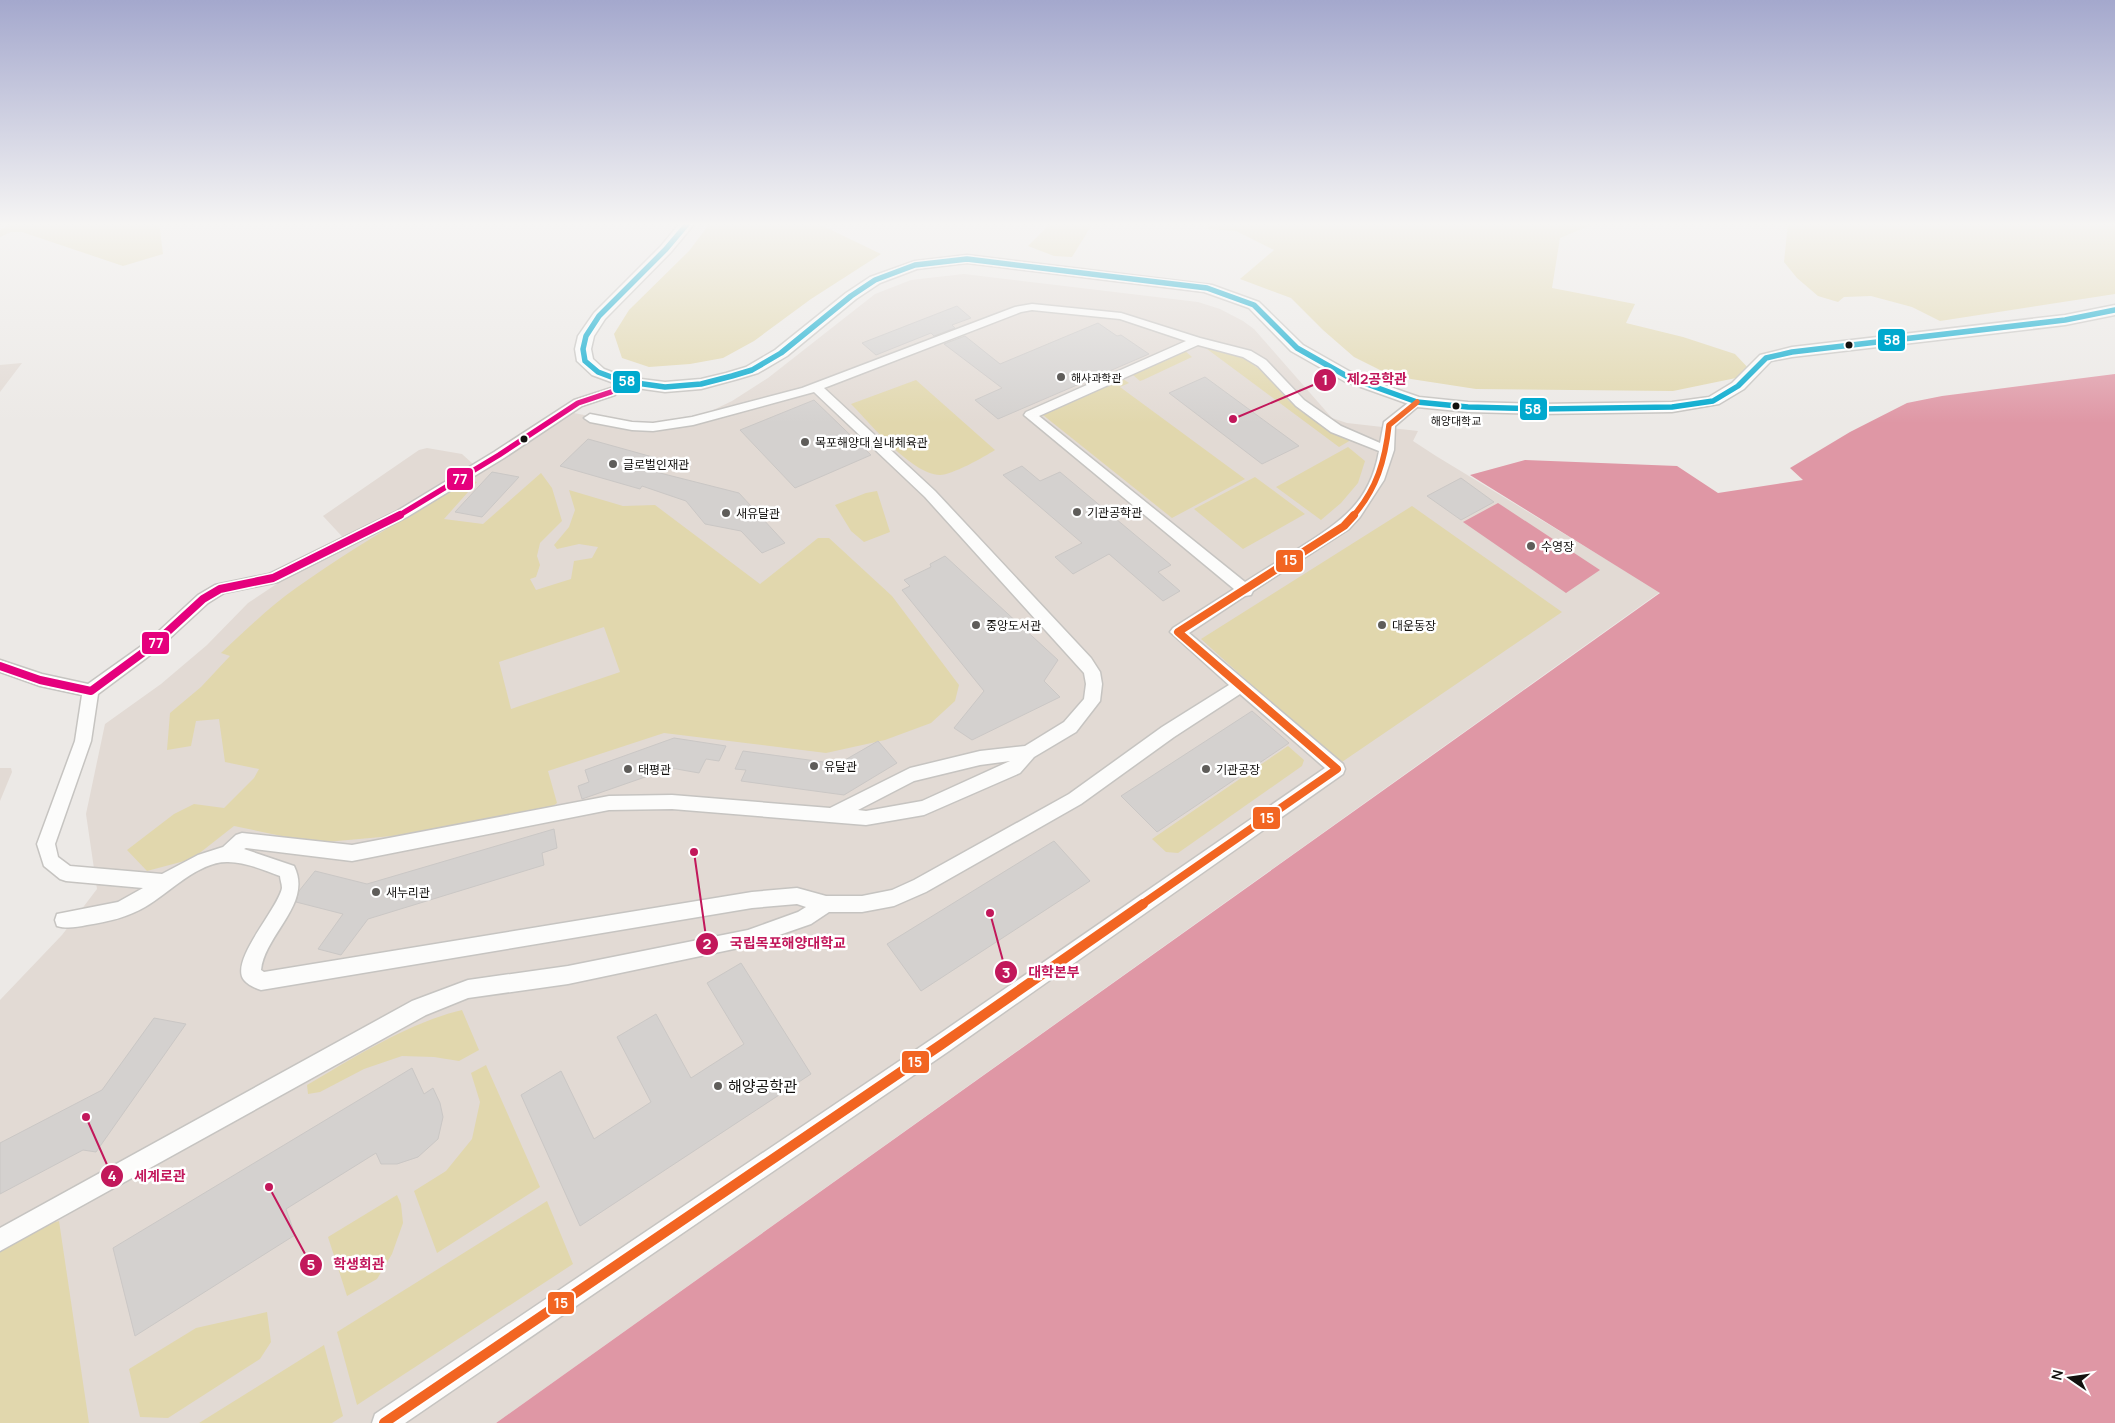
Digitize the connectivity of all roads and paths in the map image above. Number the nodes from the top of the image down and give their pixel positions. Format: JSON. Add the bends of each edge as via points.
{"nodes":[{"id":1,"x":626,"y":289,"type":"edge"},
{"id":2,"x":859,"y":289,"type":"edge"},
{"id":3,"x":1211,"y":289,"type":"edge"},
{"id":4,"x":2115,"y":310,"type":"edge"},
{"id":5,"x":1197,"y":341,"type":"junction"},
{"id":6,"x":817,"y":388,"type":"junction"},
{"id":7,"x":611,"y":392,"type":"dead end"},
{"id":8,"x":1417,"y":402,"type":"junction"},
{"id":9,"x":590,"y":418,"type":"dead end"},
{"id":10,"x":1386,"y":450,"type":"junction"},
{"id":11,"x":1246,"y":591,"type":"junction"},
{"id":12,"x":0,"y":666,"type":"edge"},
{"id":13,"x":1240,"y":686,"type":"junction"},
{"id":14,"x":91,"y":691,"type":"junction"},
{"id":15,"x":1028,"y":752,"type":"junction"},
{"id":16,"x":832,"y":815,"type":"junction"},
{"id":17,"x":228,"y":854,"type":"junction"},
{"id":18,"x":165,"y":882,"type":"junction"},
{"id":19,"x":826,"y":904,"type":"junction"},
{"id":20,"x":64,"y":920,"type":"dead end"},
{"id":21,"x":0,"y":1240,"type":"edge"},
{"id":22,"x":384,"y":1423,"type":"edge"}],
"edges":[{"from":1,"to":2,"type":"street","via":[[599,316],[586,336],[585,361],[598,372],[622,381],[665,387],[701,384],[752,370],[781,353]]},
{"from":3,"to":8,"type":"street","via":[[1254,305],[1297,348],[1350,378]]},
{"from":4,"to":8,"type":"street","via":[[2065,320],[1792,352],[1766,358],[1738,386],[1713,401],[1672,407],[1540,409]]},
{"from":5,"to":6,"type":"street","via":[[1121,316],[1032,307]]},
{"from":5,"to":10,"type":"street","via":[[1228,347],[1262,363],[1300,403],[1336,429]]},
{"from":5,"to":11,"type":"street","via":[[1030,415]]},
{"from":6,"to":9,"type":"street","via":[[680,424],[632,426]]},
{"from":6,"to":15,"type":"street","via":[[930,494],[1092,672],[1092,701],[1083,714],[1070,727]]},
{"from":7,"to":14,"type":"street","via":[[578,403],[402,514],[294,569],[273,578],[220,589],[203,599],[152,646]]},
{"from":8,"to":10,"type":"street","via":[[1389,425]]},
{"from":10,"to":11,"type":"street","via":[[1377,483],[1363,507],[1344,526]]},
{"from":11,"to":13,"type":"street","via":[[1178,632]]},
{"from":12,"to":14,"type":"street","via":[[40,680]]},
{"from":13,"to":19,"type":"street","via":[[1075,798],[920,886],[894,898],[862,904]]},
{"from":13,"to":22,"type":"street","via":[[1337,770],[942,1044]]},
{"from":14,"to":18,"type":"street","via":[[84,741],[46,844],[50,862],[66,873]]},
{"from":15,"to":16,"type":"street","via":[[980,758],[910,775]]},
{"from":15,"to":16,"type":"street","via":[[1014,768],[924,808],[866,818]]},
{"from":16,"to":17,"type":"street","via":[[672,802],[609,803],[352,854],[242,840]]},
{"from":17,"to":18,"type":"street","via":[[212,858]]},
{"from":17,"to":19,"type":"street","via":[[288,872],[291,887],[284,905],[253,958],[251,974],[261,981],[752,900],[796,896]]},
{"from":18,"to":20,"type":"street","via":[[126,908]]},
{"from":19,"to":21,"type":"street","via":[[804,918],[748,938],[568,975],[468,989],[419,1008]]}]}
